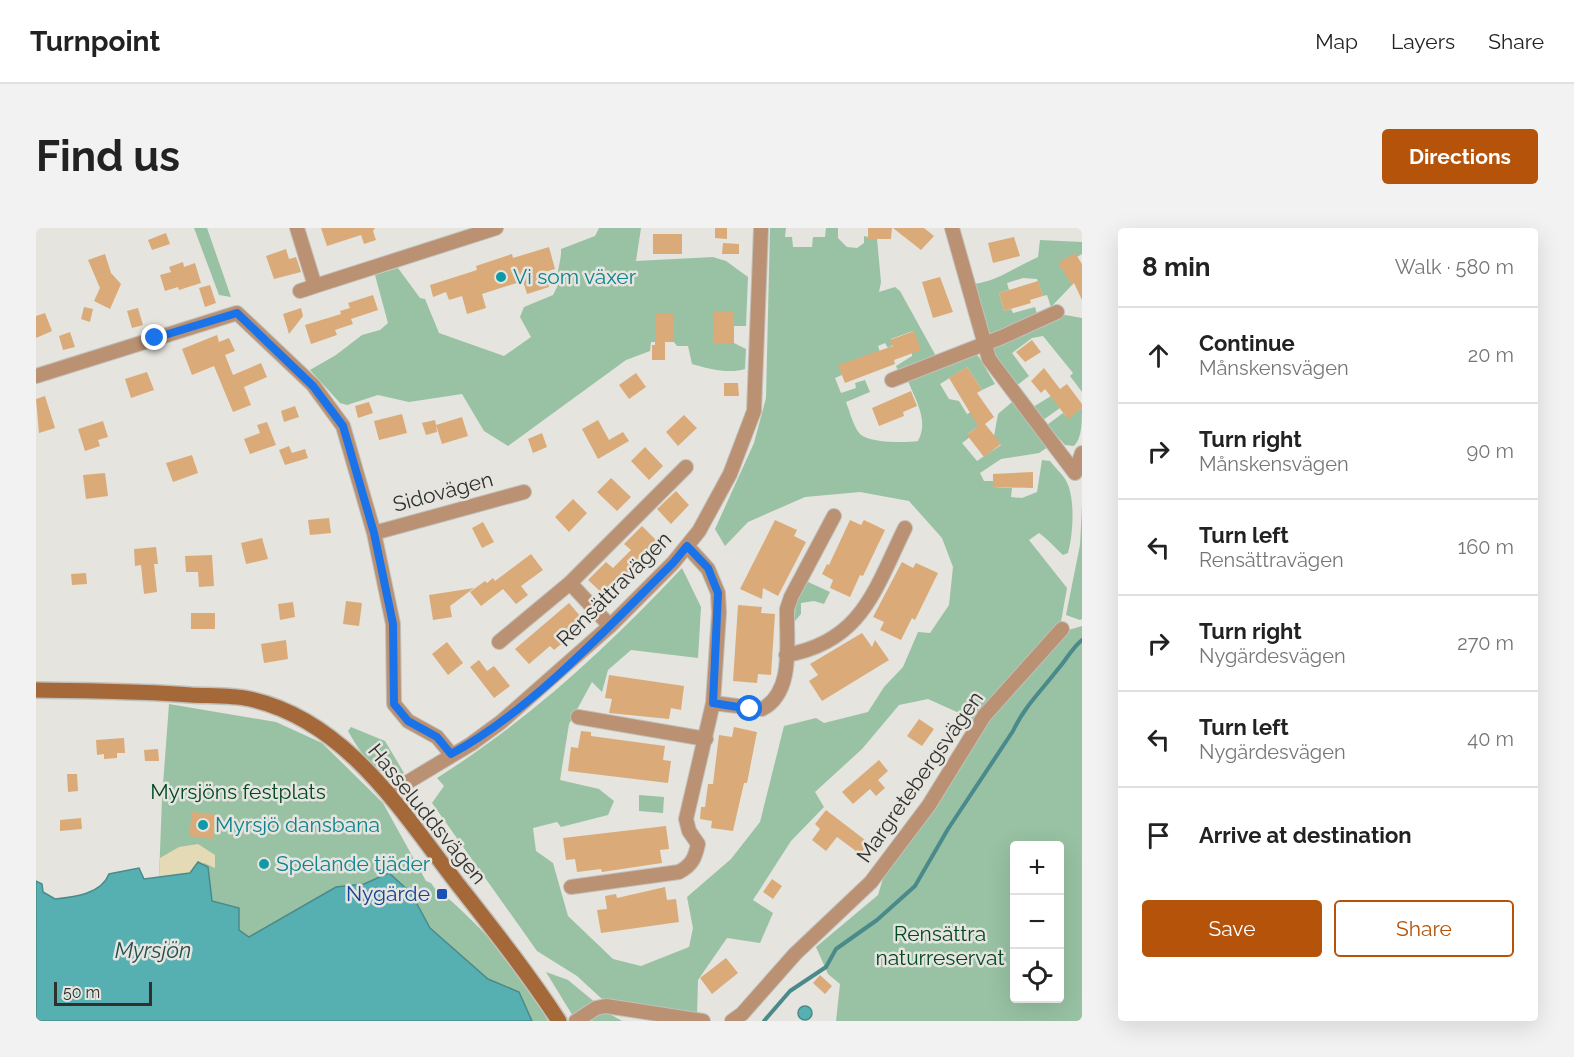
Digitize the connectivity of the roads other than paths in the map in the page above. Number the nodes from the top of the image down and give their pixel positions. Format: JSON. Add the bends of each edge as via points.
{"nodes":[{"id":1,"x":297,"y":228,"type":"edge"},
{"id":2,"x":496,"y":228,"type":"edge"},
{"id":3,"x":761,"y":228,"type":"edge"},
{"id":4,"x":952,"y":228,"type":"edge"},
{"id":5,"x":315,"y":286,"type":"junction"},
{"id":6,"x":300,"y":291,"type":"dead end"},
{"id":7,"x":1057,"y":312,"type":"dead end"},
{"id":8,"x":984,"y":343,"type":"junction"},
{"id":9,"x":36,"y":376,"type":"edge"},
{"id":10,"x":892,"y":380,"type":"dead end"},
{"id":11,"x":1082,"y":453,"type":"edge"},
{"id":12,"x":686,"y":467,"type":"dead end"},
{"id":13,"x":1075,"y":473,"type":"junction"},
{"id":14,"x":1082,"y":486,"type":"edge"},
{"id":15,"x":524,"y":492,"type":"dead end"},
{"id":16,"x":834,"y":516,"type":"dead end"},
{"id":17,"x":905,"y":528,"type":"dead end"},
{"id":18,"x":374,"y":533,"type":"junction"},
{"id":19,"x":687,"y":546,"type":"junction"},
{"id":20,"x":570,"y":583,"type":"junction"},
{"id":21,"x":610,"y":626,"type":"junction"},
{"id":22,"x":1062,"y":629,"type":"dead end"},
{"id":23,"x":499,"y":642,"type":"dead end"},
{"id":24,"x":786,"y":655,"type":"junction"},
{"id":25,"x":36,"y":690,"type":"edge"},
{"id":26,"x":713,"y":703,"type":"junction"},
{"id":27,"x":578,"y":717,"type":"dead end"},
{"id":28,"x":706,"y":739,"type":"junction"},
{"id":29,"x":451,"y":754,"type":"junction"},
{"id":30,"x":388,"y":794,"type":"junction"},
{"id":31,"x":571,"y":887,"type":"dead end"},
{"id":32,"x":559,"y":1021,"type":"edge"},
{"id":33,"x":576,"y":1021,"type":"edge"},
{"id":34,"x":703,"y":1021,"type":"edge"},
{"id":35,"x":732,"y":1021,"type":"edge"}],
"edges":[{"from":1,"to":5,"type":"street"},
{"from":2,"to":5,"type":"street"},
{"from":3,"to":19,"type":"street","name":"Rensättravägen","via":[[754,411],[730,474]]},
{"from":4,"to":8,"type":"street"},
{"from":5,"to":6,"type":"street"},
{"from":7,"to":8,"type":"street"},
{"from":8,"to":10,"type":"street"},
{"from":8,"to":13,"type":"street","via":[[989,359],[1006,384]]},
{"from":9,"to":18,"type":"street","via":[[237,313],[313,386],[343,426]]},
{"from":11,"to":13,"type":"street"},
{"from":12,"to":20,"type":"street"},
{"from":13,"to":14,"type":"street"},
{"from":15,"to":18,"type":"street","name":"Sidovägen"},
{"from":16,"to":24,"type":"street","via":[[791,597]]},
{"from":17,"to":24,"type":"street","via":[[867,606],[855,621],[805,652]]},
{"from":18,"to":29,"type":"street","via":[[393,624],[394,704],[408,721],[437,737]]},
{"from":19,"to":21,"type":"street","name":"Rensättravägen"},
{"from":19,"to":26,"type":"street","via":[[708,568],[718,593]]},
{"from":20,"to":21,"type":"street"},
{"from":20,"to":23,"type":"street"},
{"from":21,"to":29,"type":"street","name":"Rensättravägen","via":[[501,722]]},
{"from":22,"to":35,"type":"street","name":"Margretebergsvägen","via":[[984,716],[929,805],[871,882]]},
{"from":24,"to":26,"type":"street","via":[[784,682],[771,704],[762,709]]},
{"from":25,"to":30,"type":"street","name":"Hasseluddsvägen","via":[[141,691],[250,699],[294,713],[321,729]]},
{"from":26,"to":28,"type":"street"},
{"from":27,"to":28,"type":"street"},
{"from":28,"to":31,"type":"street","via":[[686,819],[698,844],[691,865],[679,872]]},
{"from":29,"to":30,"type":"street","name":"Rensättravägen"},
{"from":30,"to":32,"type":"street","name":"Hasseluddsvägen","via":[[524,967]]},
{"from":33,"to":34,"type":"street","via":[[606,1006]]}]}
